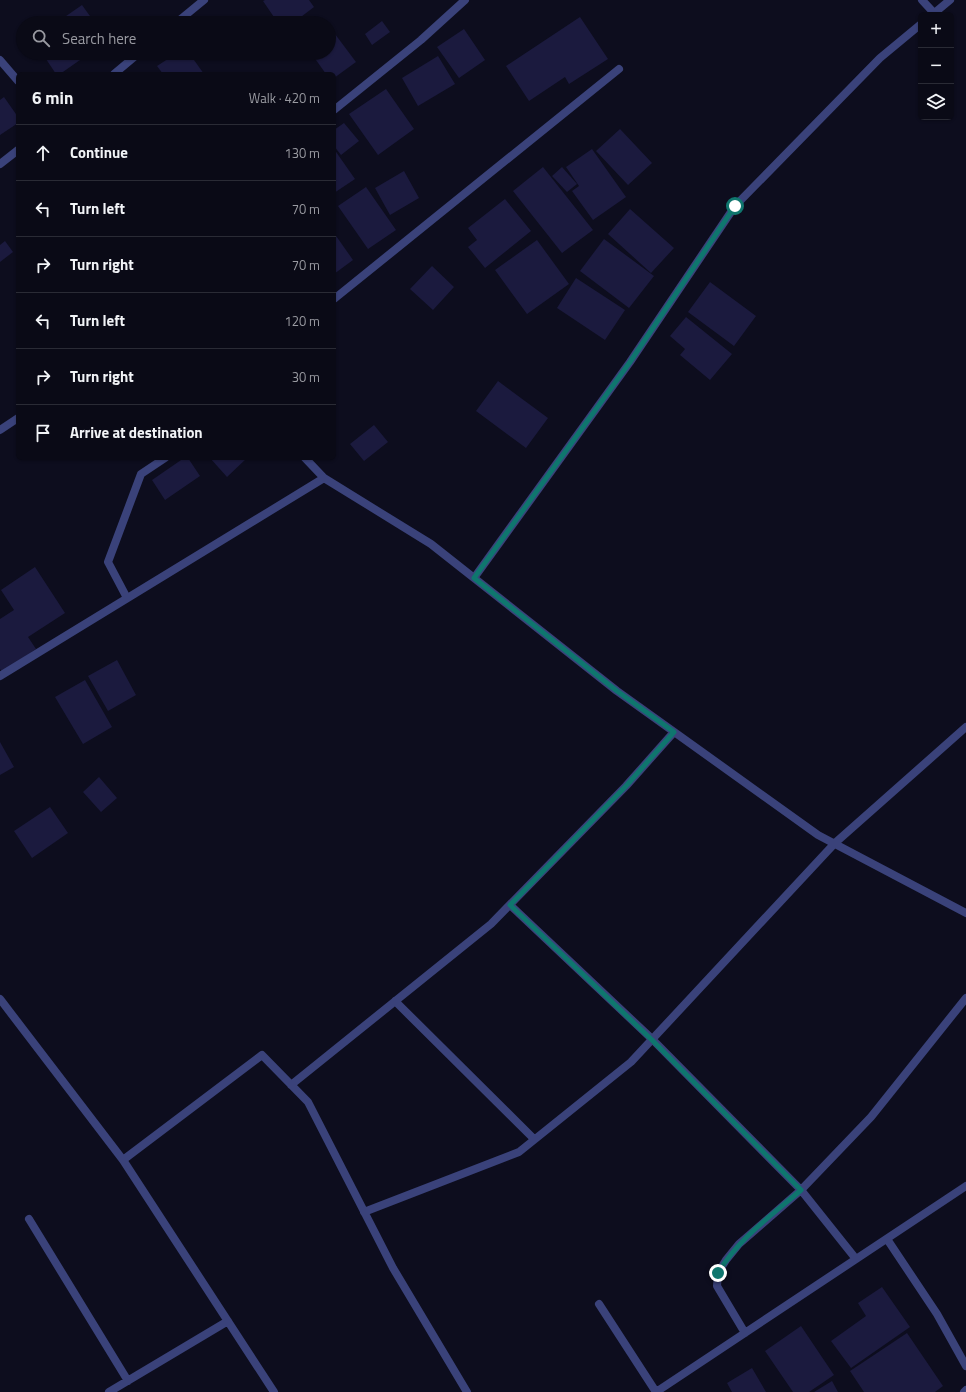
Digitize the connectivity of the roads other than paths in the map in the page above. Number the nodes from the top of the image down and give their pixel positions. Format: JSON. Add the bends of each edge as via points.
{"nodes":[{"id":1,"x":204,"y":0,"type":"edge"},
{"id":2,"x":465,"y":0,"type":"edge"},
{"id":3,"x":922,"y":0,"type":"edge"},
{"id":4,"x":950,"y":0,"type":"edge"},
{"id":5,"x":931,"y":12,"type":"edge"},
{"id":6,"x":935,"y":12,"type":"edge"},
{"id":7,"x":185,"y":16,"type":"edge"},
{"id":8,"x":918,"y":26,"type":"edge"},
{"id":9,"x":0,"y":60,"type":"edge"},
{"id":10,"x":131,"y":60,"type":"edge"},
{"id":11,"x":619,"y":69,"type":"dead end"},
{"id":12,"x":116,"y":72,"type":"edge"},
{"id":13,"x":16,"y":79,"type":"edge"},
{"id":14,"x":336,"y":108,"type":"edge"},
{"id":15,"x":16,"y":152,"type":"edge"},
{"id":16,"x":0,"y":164,"type":"edge"},
{"id":17,"x":336,"y":297,"type":"edge"},
{"id":18,"x":16,"y":419,"type":"edge"},
{"id":19,"x":0,"y":430,"type":"edge"},
{"id":20,"x":162,"y":460,"type":"edge"},
{"id":21,"x":307,"y":460,"type":"edge"},
{"id":22,"x":324,"y":478,"type":"junction"},
{"id":23,"x":474,"y":578,"type":"junction"},
{"id":24,"x":127,"y":598,"type":"junction"},
{"id":25,"x":0,"y":676,"type":"edge"},
{"id":26,"x":966,"y":727,"type":"edge"},
{"id":27,"x":674,"y":732,"type":"junction"},
{"id":28,"x":835,"y":844,"type":"junction"},
{"id":29,"x":510,"y":905,"type":"junction"},
{"id":30,"x":966,"y":913,"type":"edge"},
{"id":31,"x":966,"y":998,"type":"edge"},
{"id":32,"x":0,"y":999,"type":"edge"},
{"id":33,"x":395,"y":1001,"type":"junction"},
{"id":34,"x":652,"y":1040,"type":"junction"},
{"id":35,"x":291,"y":1085,"type":"junction"},
{"id":36,"x":534,"y":1139,"type":"junction"},
{"id":37,"x":123,"y":1160,"type":"junction"},
{"id":38,"x":966,"y":1186,"type":"edge"},
{"id":39,"x":801,"y":1190,"type":"junction"},
{"id":40,"x":364,"y":1212,"type":"junction"},
{"id":41,"x":29,"y":1219,"type":"dead end"},
{"id":42,"x":887,"y":1239,"type":"junction"},
{"id":43,"x":856,"y":1259,"type":"junction"},
{"id":44,"x":599,"y":1304,"type":"dead end"},
{"id":45,"x":228,"y":1321,"type":"junction"},
{"id":46,"x":745,"y":1333,"type":"junction"},
{"id":47,"x":966,"y":1366,"type":"edge"},
{"id":48,"x":128,"y":1380,"type":"junction"},
{"id":49,"x":109,"y":1392,"type":"edge"},
{"id":50,"x":274,"y":1392,"type":"edge"},
{"id":51,"x":467,"y":1392,"type":"edge"}],
"edges":[{"from":1,"to":7,"type":"street"},
{"from":2,"to":14,"type":"street","via":[[421,40]]},
{"from":3,"to":5,"type":"street"},
{"from":4,"to":6,"type":"street"},
{"from":8,"to":23,"type":"street","via":[[880,58],[735,206],[630,362]]},
{"from":9,"to":13,"type":"street"},
{"from":10,"to":12,"type":"street"},
{"from":11,"to":17,"type":"street"},
{"from":15,"to":16,"type":"street"},
{"from":18,"to":19,"type":"street"},
{"from":20,"to":24,"type":"street","via":[[141,474],[108,562]]},
{"from":21,"to":22,"type":"street"},
{"from":22,"to":23,"type":"street","via":[[431,544]]},
{"from":22,"to":24,"type":"street"},
{"from":23,"to":27,"type":"street","via":[[617,691]]},
{"from":24,"to":25,"type":"street"},
{"from":26,"to":28,"type":"street"},
{"from":27,"to":28,"type":"street","via":[[818,835]]},
{"from":27,"to":29,"type":"street","via":[[626,786]]},
{"from":28,"to":30,"type":"street"},
{"from":28,"to":34,"type":"street"},
{"from":29,"to":33,"type":"street","via":[[491,924]]},
{"from":29,"to":34,"type":"street"},
{"from":31,"to":39,"type":"street","via":[[871,1118]]},
{"from":32,"to":37,"type":"street"},
{"from":33,"to":35,"type":"street"},
{"from":33,"to":36,"type":"street"},
{"from":34,"to":36,"type":"street","via":[[631,1062]]},
{"from":34,"to":39,"type":"street"},
{"from":35,"to":37,"type":"street","via":[[262,1055]]},
{"from":35,"to":40,"type":"street","via":[[308,1102]]},
{"from":36,"to":40,"type":"street","via":[[519,1152]]},
{"from":37,"to":45,"type":"street"},
{"from":38,"to":42,"type":"street"},
{"from":39,"to":43,"type":"street"},
{"from":39,"to":46,"type":"street","via":[[739,1244],[718,1273],[717,1286]]},
{"from":40,"to":51,"type":"street","via":[[393,1268]]},
{"from":41,"to":48,"type":"street"},
{"from":42,"to":43,"type":"street"},
{"from":42,"to":47,"type":"street","via":[[937,1314]]},
{"from":43,"to":46,"type":"street"},
{"from":44,"to":46,"type":"street","via":[[656,1392]]},
{"from":45,"to":48,"type":"street"},
{"from":45,"to":50,"type":"street"},
{"from":48,"to":49,"type":"street"}]}
